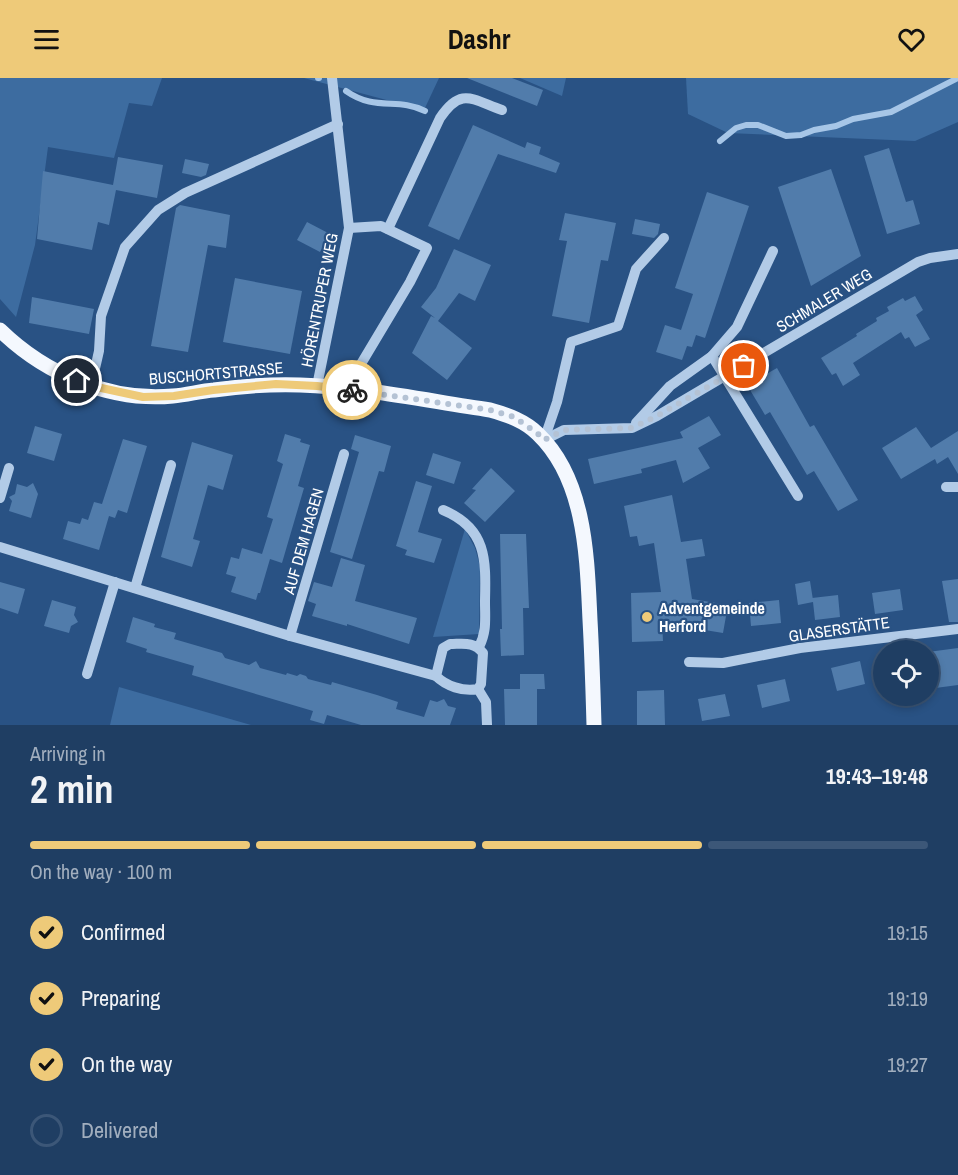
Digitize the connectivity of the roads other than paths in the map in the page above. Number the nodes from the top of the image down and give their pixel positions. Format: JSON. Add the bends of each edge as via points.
{"nodes":[{"id":1,"x":332,"y":78,"type":"edge"},
{"id":2,"x":502,"y":110,"type":"dead end"},
{"id":3,"x":338,"y":124,"type":"junction"},
{"id":4,"x":349,"y":228,"type":"junction"},
{"id":5,"x":388,"y":229,"type":"junction"},
{"id":6,"x":664,"y":238,"type":"dead end"},
{"id":7,"x":773,"y":251,"type":"dead end"},
{"id":8,"x":958,"y":254,"type":"edge"},
{"id":9,"x":0,"y":330,"type":"edge"},
{"id":10,"x":712,"y":356,"type":"junction"},
{"id":11,"x":725,"y":377,"type":"junction"},
{"id":12,"x":92,"y":386,"type":"junction"},
{"id":13,"x":317,"y":386,"type":"junction"},
{"id":14,"x":346,"y":389,"type":"junction"},
{"id":15,"x":632,"y":428,"type":"junction"},
{"id":16,"x":544,"y":440,"type":"junction"},
{"id":17,"x":344,"y":454,"type":"dead end"},
{"id":18,"x":171,"y":465,"type":"dead end"},
{"id":19,"x":9,"y":468,"type":"dead end"},
{"id":20,"x":946,"y":487,"type":"dead end"},
{"id":21,"x":958,"y":487,"type":"edge"},
{"id":22,"x":798,"y":496,"type":"dead end"},
{"id":23,"x":0,"y":498,"type":"edge"},
{"id":24,"x":443,"y":510,"type":"dead end"},
{"id":25,"x":0,"y":547,"type":"edge"},
{"id":26,"x":115,"y":582,"type":"junction"},
{"id":27,"x":135,"y":588,"type":"junction"},
{"id":28,"x":958,"y":629,"type":"edge"},
{"id":29,"x":290,"y":636,"type":"junction"},
{"id":30,"x":479,"y":647,"type":"junction"},
{"id":31,"x":689,"y":662,"type":"dead end"},
{"id":32,"x":87,"y":674,"type":"dead end"},
{"id":33,"x":436,"y":676,"type":"junction"},
{"id":34,"x":478,"y":689,"type":"junction"},
{"id":35,"x":487,"y":725,"type":"edge"},
{"id":36,"x":594,"y":725,"type":"edge"}],
"edges":[{"from":1,"to":3,"type":"street","name":"HÖRENTRUPER WEG"},
{"from":2,"to":5,"type":"street","via":[[459,98],[450,104]]},
{"from":3,"to":4,"type":"street","name":"HÖRENTRUPER WEG"},
{"from":3,"to":12,"type":"street","via":[[185,193],[158,210],[125,247],[101,316]]},
{"from":4,"to":5,"type":"street"},
{"from":4,"to":13,"type":"street","name":"HÖRENTRUPER WEG"},
{"from":5,"to":14,"type":"street","via":[[427,248]]},
{"from":6,"to":16,"type":"street","via":[[636,269],[618,326],[571,342]]},
{"from":7,"to":10,"type":"street","via":[[737,327]]},
{"from":8,"to":11,"type":"street","name":"SCHMALER WEG","via":[[918,262]]},
{"from":9,"to":12,"type":"main road","name":"BUSCHORTSTRASSE","via":[[41,363]]},
{"from":10,"to":11,"type":"street"},
{"from":10,"to":15,"type":"street","via":[[670,386]]},
{"from":11,"to":15,"type":"street","name":"SCHMALER WEG"},
{"from":11,"to":22,"type":"street"},
{"from":12,"to":13,"type":"main road","name":"BUSCHORTSTRASSE","via":[[143,397],[276,384]]},
{"from":13,"to":14,"type":"main road","name":"BUSCHORTSTRASSE"},
{"from":14,"to":16,"type":"main road","name":"BUSCHORTSTRASSE","via":[[490,410],[514,417]]},
{"from":15,"to":16,"type":"street","name":"SCHMALER WEG","via":[[564,430]]},
{"from":16,"to":36,"type":"main road","name":"BUSCHORTSTRASSE","via":[[572,488],[584,543]]},
{"from":17,"to":29,"type":"street","name":"AUF DEM HAGEN"},
{"from":18,"to":27,"type":"street"},
{"from":19,"to":23,"type":"street"},
{"from":20,"to":21,"type":"street"},
{"from":24,"to":30,"type":"street","via":[[458,516],[468,526],[480,544],[486,564],[485,635]]},
{"from":25,"to":26,"type":"street"},
{"from":26,"to":27,"type":"street"},
{"from":26,"to":32,"type":"street"},
{"from":27,"to":29,"type":"street"},
{"from":28,"to":31,"type":"street","name":"GLASERSTÄTTE","via":[[800,648],[723,663]]},
{"from":29,"to":33,"type":"street"},
{"from":30,"to":33,"type":"street","via":[[450,644],[443,648]]},
{"from":30,"to":34,"type":"street","via":[[483,653]]},
{"from":33,"to":34,"type":"street","via":[[445,684]]},
{"from":34,"to":35,"type":"street","via":[[486,702]]}]}
